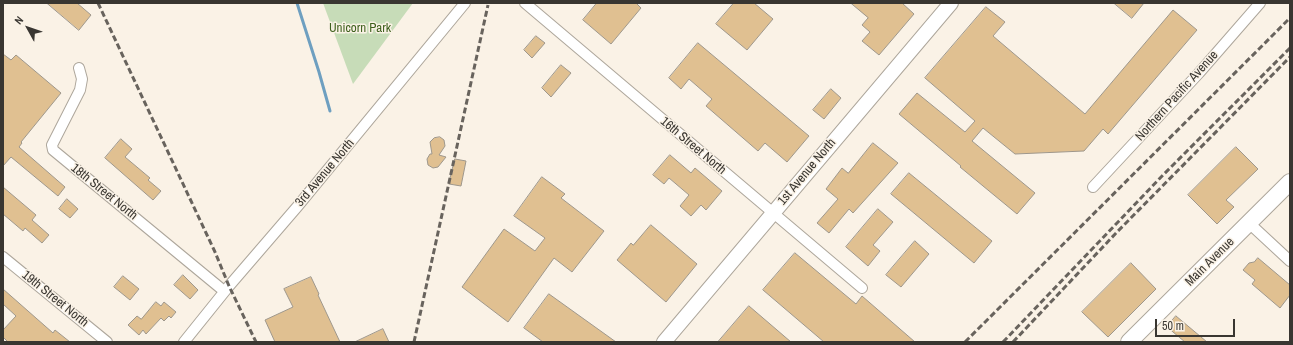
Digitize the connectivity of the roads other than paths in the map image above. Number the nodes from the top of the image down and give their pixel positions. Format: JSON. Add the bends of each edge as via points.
{"nodes":[{"id":1,"x":465,"y":3,"type":"edge"},
{"id":2,"x":525,"y":3,"type":"edge"},
{"id":3,"x":951,"y":3,"type":"edge"},
{"id":4,"x":1260,"y":3,"type":"edge"},
{"id":5,"x":79,"y":68,"type":"dead end"},
{"id":6,"x":1290,"y":182,"type":"edge"},
{"id":7,"x":1093,"y":187,"type":"dead end"},
{"id":8,"x":772,"y":213,"type":"junction"},
{"id":9,"x":1249,"y":223,"type":"junction"},
{"id":10,"x":3,"y":257,"type":"edge"},
{"id":11,"x":1290,"y":262,"type":"edge"},
{"id":12,"x":862,"y":288,"type":"dead end"},
{"id":13,"x":224,"y":291,"type":"junction"},
{"id":14,"x":107,"y":342,"type":"edge"},
{"id":15,"x":184,"y":342,"type":"edge"},
{"id":16,"x":664,"y":342,"type":"edge"},
{"id":17,"x":1129,"y":342,"type":"edge"}],
"edges":[{"from":1,"to":13,"type":"street","name":"3rd Avenue North","via":[[297,207]]},
{"from":2,"to":8,"type":"street","name":"16th Street North"},
{"from":3,"to":8,"type":"street","name":"1st Avenue North"},
{"from":4,"to":7,"type":"street","name":"Northern Pacific Avenue"},
{"from":5,"to":13,"type":"street","name":"18th Street North","via":[[82,79],[80,90],[52,145],[53,150]]},
{"from":6,"to":9,"type":"main road","name":"Main Avenue"},
{"from":8,"to":12,"type":"street","name":"16th Street North"},
{"from":8,"to":16,"type":"street","name":"1st Avenue North"},
{"from":9,"to":11,"type":"street"},
{"from":9,"to":17,"type":"main road","name":"Main Avenue"},
{"from":10,"to":14,"type":"street","name":"19th Street North"},
{"from":13,"to":15,"type":"street","name":"3rd Avenue North"}]}
